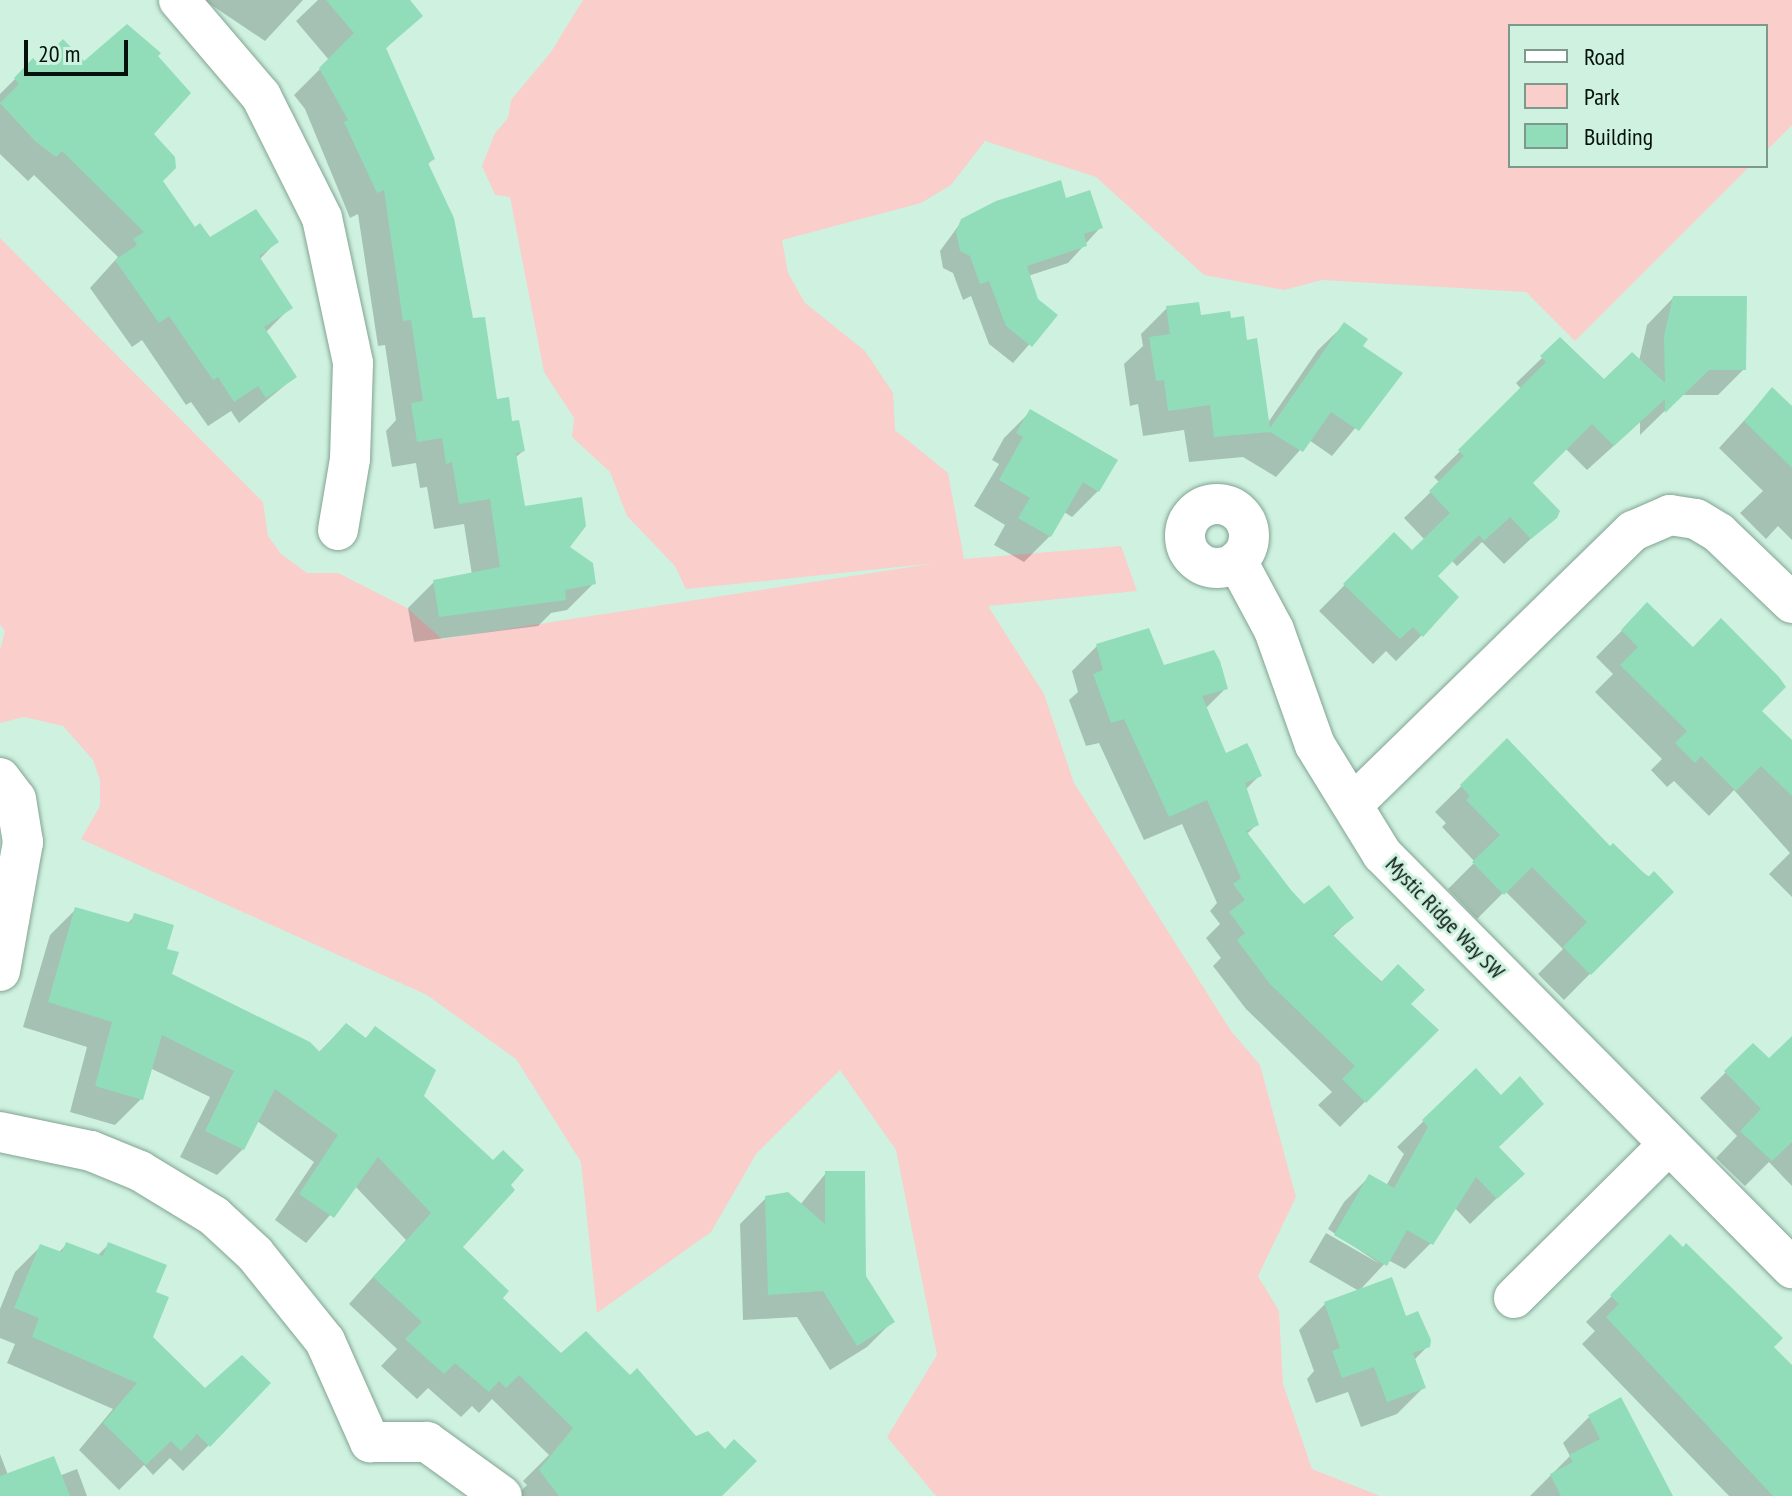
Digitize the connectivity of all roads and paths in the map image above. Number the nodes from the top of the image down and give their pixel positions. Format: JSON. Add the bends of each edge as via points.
{"nodes":[{"id":1,"x":179,"y":0,"type":"edge"},
{"id":2,"x":338,"y":530,"type":"dead end"},
{"id":3,"x":1237,"y":561,"type":"dead end"},
{"id":4,"x":1792,"y":603,"type":"edge"},
{"id":5,"x":0,"y":778,"type":"edge"},
{"id":6,"x":1353,"y":804,"type":"junction"},
{"id":7,"x":0,"y":971,"type":"edge"},
{"id":8,"x":0,"y":1132,"type":"edge"},
{"id":9,"x":1668,"y":1145,"type":"junction"},
{"id":10,"x":1792,"y":1268,"type":"edge"},
{"id":11,"x":1514,"y":1298,"type":"dead end"},
{"id":12,"x":502,"y":1496,"type":"edge"}],
"edges":[{"from":1,"to":2,"type":"street","via":[[261,96],[322,218],[353,363],[350,459]]},
{"from":3,"to":6,"type":"street","name":"Mystic Ridge Way SW","via":[[1274,630],[1315,745]]},
{"from":4,"to":6,"type":"street","via":[[1719,533],[1696,519],[1670,515],[1633,531]]},
{"from":5,"to":7,"type":"street","via":[[16,799],[23,842]]},
{"from":6,"to":9,"type":"street","name":"Mystic Ridge Way SW","via":[[1382,854]]},
{"from":8,"to":12,"type":"street","via":[[91,1151],[140,1171],[214,1216],[274,1274],[325,1341],[370,1442],[427,1442]]},
{"from":9,"to":10,"type":"street","name":"Mystic Ridge Way SW"},
{"from":9,"to":11,"type":"street"}]}
